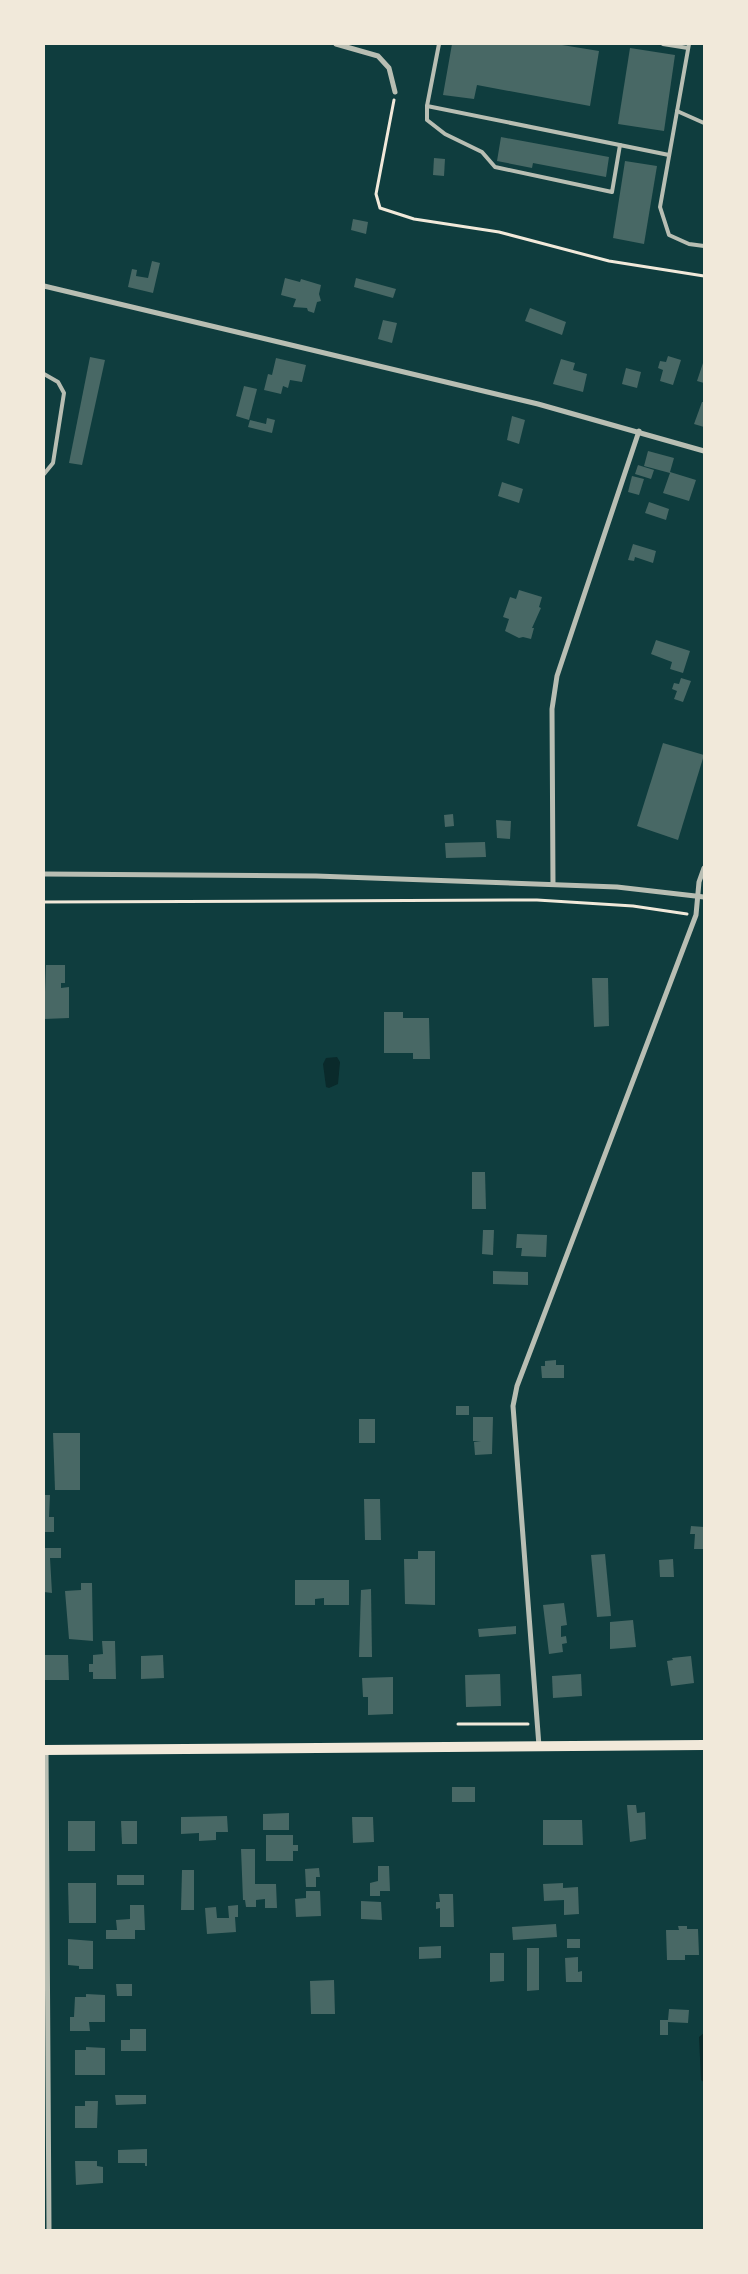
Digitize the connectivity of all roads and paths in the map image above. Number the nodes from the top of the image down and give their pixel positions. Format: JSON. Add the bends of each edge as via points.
{"nodes":[{"id":1,"x":336,"y":44,"type":"edge"},
{"id":2,"x":439,"y":44,"type":"edge"},
{"id":3,"x":663,"y":44,"type":"edge"},
{"id":4,"x":689,"y":46,"type":"edge"},
{"id":5,"x":395,"y":92,"type":"joint"},
{"id":6,"x":427,"y":106,"type":"junction"},
{"id":7,"x":677,"y":111,"type":"junction"},
{"id":8,"x":704,"y":124,"type":"edge"},
{"id":9,"x":620,"y":145,"type":"junction"},
{"id":10,"x":669,"y":155,"type":"junction"},
{"id":11,"x":704,"y":246,"type":"edge"},
{"id":12,"x":704,"y":276,"type":"edge"},
{"id":13,"x":44,"y":286,"type":"edge"},
{"id":14,"x":44,"y":374,"type":"edge"},
{"id":15,"x":639,"y":431,"type":"junction"},
{"id":16,"x":704,"y":451,"type":"edge"},
{"id":17,"x":44,"y":474,"type":"edge"},
{"id":18,"x":704,"y":868,"type":"edge"},
{"id":19,"x":44,"y":874,"type":"edge"},
{"id":20,"x":554,"y":884,"type":"junction"},
{"id":21,"x":698,"y":896,"type":"junction"},
{"id":22,"x":704,"y":897,"type":"edge"},
{"id":23,"x":44,"y":902,"type":"edge"},
{"id":24,"x":696,"y":915,"type":"junction"},
{"id":25,"x":458,"y":1724,"type":"dead end"},
{"id":26,"x":517,"y":1724,"type":"dead end"},
{"id":27,"x":704,"y":1745,"type":"edge"},
{"id":28,"x":539,"y":1746,"type":"junction"},
{"id":29,"x":45,"y":1749,"type":"edge"},
{"id":30,"x":49,"y":2230,"type":"edge"}],
"edges":[{"from":1,"to":5,"type":"street","via":[[378,56],[389,68]]},
{"from":2,"to":6,"type":"lane"},
{"from":3,"to":4,"type":"lane"},
{"from":4,"to":7,"type":"lane"},
{"from":5,"to":12,"type":"path","via":[[376,194],[380,208],[414,219],[499,232],[609,261]]},
{"from":6,"to":9,"type":"lane"},
{"from":6,"to":9,"type":"lane","via":[[427,120],[482,152],[495,167],[612,192]]},
{"from":7,"to":8,"type":"lane"},
{"from":7,"to":10,"type":"lane"},
{"from":9,"to":10,"type":"lane"},
{"from":10,"to":11,"type":"lane","via":[[660,207],[669,235],[689,244]]},
{"from":13,"to":15,"type":"street"},
{"from":14,"to":17,"type":"lane","via":[[58,382],[64,392],[53,463]]},
{"from":15,"to":16,"type":"street"},
{"from":15,"to":20,"type":"street","via":[[557,676],[552,709]]},
{"from":18,"to":21,"type":"street"},
{"from":19,"to":20,"type":"street","via":[[316,876]]},
{"from":20,"to":21,"type":"street"},
{"from":21,"to":22,"type":"street"},
{"from":21,"to":24,"type":"street"},
{"from":23,"to":24,"type":"path","via":[[537,900],[633,906]]},
{"from":24,"to":28,"type":"street","via":[[520,1376],[513,1406]]},
{"from":25,"to":26,"type":"path"},
{"from":27,"to":28,"type":"main road"},
{"from":28,"to":29,"type":"main road"},
{"from":29,"to":30,"type":"street"}]}
